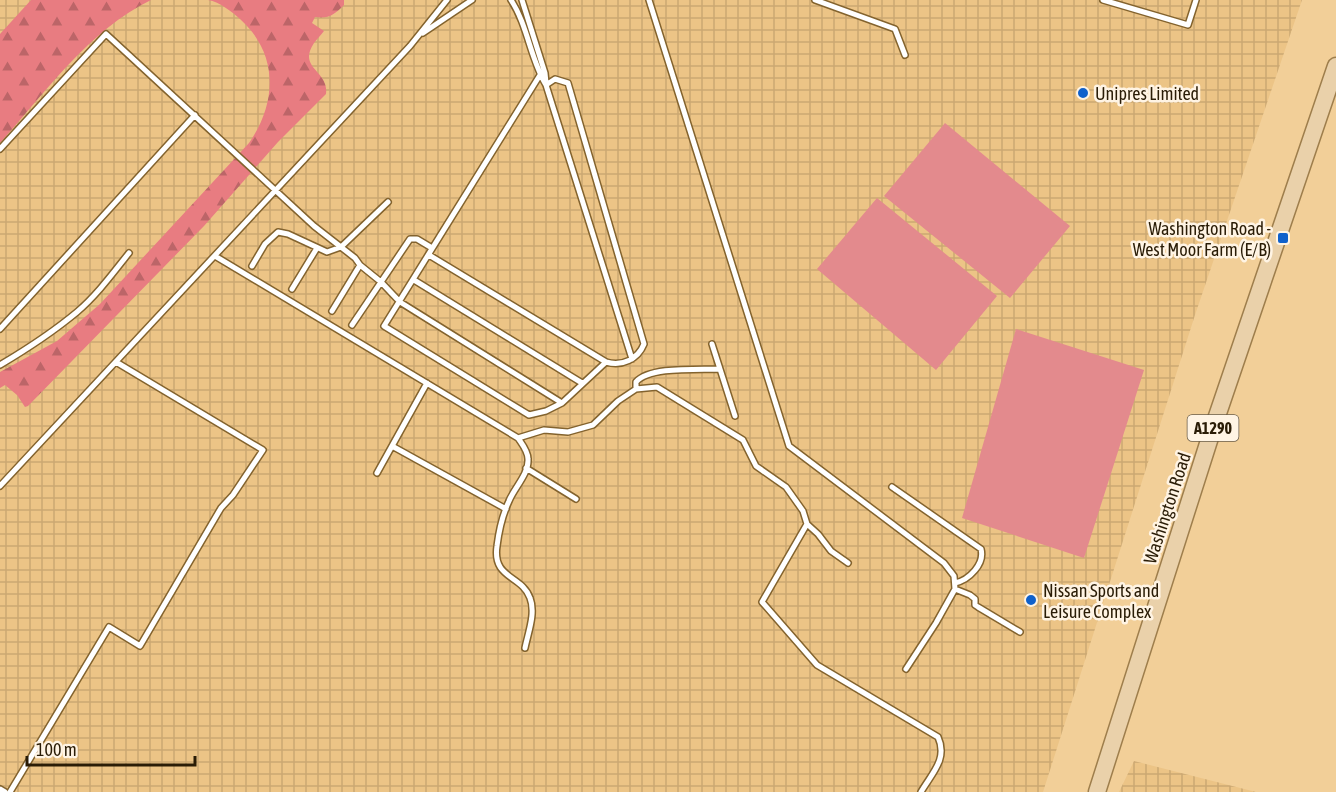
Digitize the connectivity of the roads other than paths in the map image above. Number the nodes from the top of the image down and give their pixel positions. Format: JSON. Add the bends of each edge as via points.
{"nodes":[{"id":1,"x":447,"y":0,"type":"edge"},
{"id":2,"x":472,"y":0,"type":"edge"},
{"id":3,"x":511,"y":0,"type":"edge"},
{"id":4,"x":522,"y":0,"type":"edge"},
{"id":5,"x":649,"y":0,"type":"edge"},
{"id":6,"x":815,"y":0,"type":"edge"},
{"id":7,"x":1103,"y":0,"type":"edge"},
{"id":8,"x":1196,"y":0,"type":"edge"},
{"id":9,"x":418,"y":36,"type":"junction"},
{"id":10,"x":905,"y":55,"type":"dead end"},
{"id":11,"x":1336,"y":66,"type":"edge"},
{"id":12,"x":540,"y":75,"type":"junction"},
{"id":13,"x":546,"y":85,"type":"junction"},
{"id":14,"x":195,"y":115,"type":"junction"},
{"id":15,"x":0,"y":149,"type":"edge"},
{"id":16,"x":275,"y":190,"type":"junction"},
{"id":17,"x":388,"y":202,"type":"dead end"},
{"id":18,"x":341,"y":247,"type":"junction"},
{"id":19,"x":317,"y":248,"type":"junction"},
{"id":20,"x":432,"y":248,"type":"junction"},
{"id":21,"x":129,"y":253,"type":"dead end"},
{"id":22,"x":215,"y":255,"type":"junction"},
{"id":23,"x":429,"y":255,"type":"junction"},
{"id":24,"x":360,"y":265,"type":"junction"},
{"id":25,"x":252,"y":266,"type":"dead end"},
{"id":26,"x":414,"y":280,"type":"junction"},
{"id":27,"x":381,"y":282,"type":"junction"},
{"id":28,"x":292,"y":289,"type":"dead end"},
{"id":29,"x":400,"y":302,"type":"junction"},
{"id":30,"x":333,"y":311,"type":"dead end"},
{"id":31,"x":352,"y":325,"type":"dead end"},
{"id":32,"x":0,"y":329,"type":"edge"},
{"id":33,"x":711,"y":344,"type":"dead end"},
{"id":34,"x":632,"y":359,"type":"junction"},
{"id":35,"x":116,"y":362,"type":"junction"},
{"id":36,"x":606,"y":362,"type":"junction"},
{"id":37,"x":0,"y":364,"type":"edge"},
{"id":38,"x":720,"y":369,"type":"junction"},
{"id":39,"x":427,"y":383,"type":"junction"},
{"id":40,"x":582,"y":383,"type":"junction"},
{"id":41,"x":636,"y":389,"type":"junction"},
{"id":42,"x":562,"y":403,"type":"junction"},
{"id":43,"x":735,"y":416,"type":"dead end"},
{"id":44,"x":518,"y":438,"type":"junction"},
{"id":45,"x":392,"y":446,"type":"junction"},
{"id":46,"x":526,"y":468,"type":"junction"},
{"id":47,"x":377,"y":473,"type":"dead end"},
{"id":48,"x":0,"y":486,"type":"edge"},
{"id":49,"x":892,"y":487,"type":"dead end"},
{"id":50,"x":576,"y":499,"type":"dead end"},
{"id":51,"x":506,"y":509,"type":"junction"},
{"id":52,"x":807,"y":524,"type":"junction"},
{"id":53,"x":848,"y":564,"type":"dead end"},
{"id":54,"x":955,"y":586,"type":"junction"},
{"id":55,"x":1020,"y":632,"type":"dead end"},
{"id":56,"x":525,"y":648,"type":"dead end"},
{"id":57,"x":906,"y":669,"type":"dead end"},
{"id":58,"x":0,"y":789,"type":"edge"},
{"id":59,"x":5,"y":792,"type":"edge"},
{"id":60,"x":10,"y":792,"type":"edge"},
{"id":61,"x":921,"y":792,"type":"edge"},
{"id":62,"x":1097,"y":792,"type":"edge"}],
"edges":[{"from":1,"to":9,"type":"lane"},
{"from":2,"to":9,"type":"lane"},
{"from":3,"to":12,"type":"lane"},
{"from":4,"to":13,"type":"lane"},
{"from":5,"to":54,"type":"lane","via":[[789,446],[949,566]]},
{"from":6,"to":10,"type":"lane","via":[[895,29]]},
{"from":7,"to":8,"type":"lane","via":[[1188,25]]},
{"from":9,"to":16,"type":"lane"},
{"from":11,"to":62,"type":"main road","name":"Washington Road","number":"A1290","via":[[1213,428]]},
{"from":12,"to":13,"type":"lane"},
{"from":12,"to":20,"type":"lane"},
{"from":13,"to":34,"type":"lane"},
{"from":13,"to":34,"type":"lane","via":[[555,79],[568,83],[644,344]]},
{"from":14,"to":15,"type":"lane","via":[[106,34]]},
{"from":14,"to":16,"type":"lane"},
{"from":14,"to":32,"type":"lane"},
{"from":16,"to":18,"type":"lane"},
{"from":16,"to":22,"type":"lane"},
{"from":17,"to":18,"type":"lane"},
{"from":18,"to":19,"type":"lane","via":[[327,252]]},
{"from":18,"to":24,"type":"lane"},
{"from":19,"to":25,"type":"lane","via":[[278,232],[265,244]]},
{"from":19,"to":28,"type":"lane"},
{"from":20,"to":23,"type":"lane"},
{"from":20,"to":27,"type":"lane","via":[[410,239]]},
{"from":21,"to":37,"type":"lane","via":[[77,311],[35,344]]},
{"from":22,"to":35,"type":"lane"},
{"from":22,"to":39,"type":"lane"},
{"from":23,"to":26,"type":"lane"},
{"from":23,"to":36,"type":"lane"},
{"from":24,"to":27,"type":"lane"},
{"from":24,"to":30,"type":"lane"},
{"from":26,"to":29,"type":"lane"},
{"from":26,"to":40,"type":"lane"},
{"from":27,"to":29,"type":"lane"},
{"from":27,"to":31,"type":"lane"},
{"from":29,"to":42,"type":"lane"},
{"from":29,"to":42,"type":"lane","via":[[384,326],[529,415]]},
{"from":33,"to":38,"type":"lane"},
{"from":34,"to":36,"type":"lane","via":[[618,364]]},
{"from":35,"to":48,"type":"lane"},
{"from":35,"to":60,"type":"lane","via":[[263,450],[221,508],[140,646],[109,627]]},
{"from":36,"to":40,"type":"lane"},
{"from":38,"to":41,"type":"lane","via":[[651,373],[640,377]]},
{"from":38,"to":43,"type":"lane"},
{"from":39,"to":44,"type":"lane"},
{"from":39,"to":45,"type":"lane"},
{"from":40,"to":42,"type":"lane"},
{"from":41,"to":44,"type":"lane","via":[[593,425],[568,432],[544,430]]},
{"from":41,"to":52,"type":"lane","via":[[657,387],[742,440],[756,466],[786,487]]},
{"from":44,"to":46,"type":"lane","via":[[528,459]]},
{"from":45,"to":47,"type":"lane"},
{"from":45,"to":51,"type":"lane"},
{"from":46,"to":50,"type":"lane"},
{"from":46,"to":51,"type":"lane"},
{"from":49,"to":54,"type":"lane","via":[[981,549],[976,569]]},
{"from":51,"to":56,"type":"lane","via":[[496,549],[498,566],[530,597],[532,617]]},
{"from":52,"to":53,"type":"lane"},
{"from":52,"to":61,"type":"lane","via":[[762,602],[817,665],[938,736],[942,758]]},
{"from":54,"to":55,"type":"lane","via":[[975,599],[978,608]]},
{"from":54,"to":57,"type":"lane"},
{"from":58,"to":59,"type":"lane"}]}
